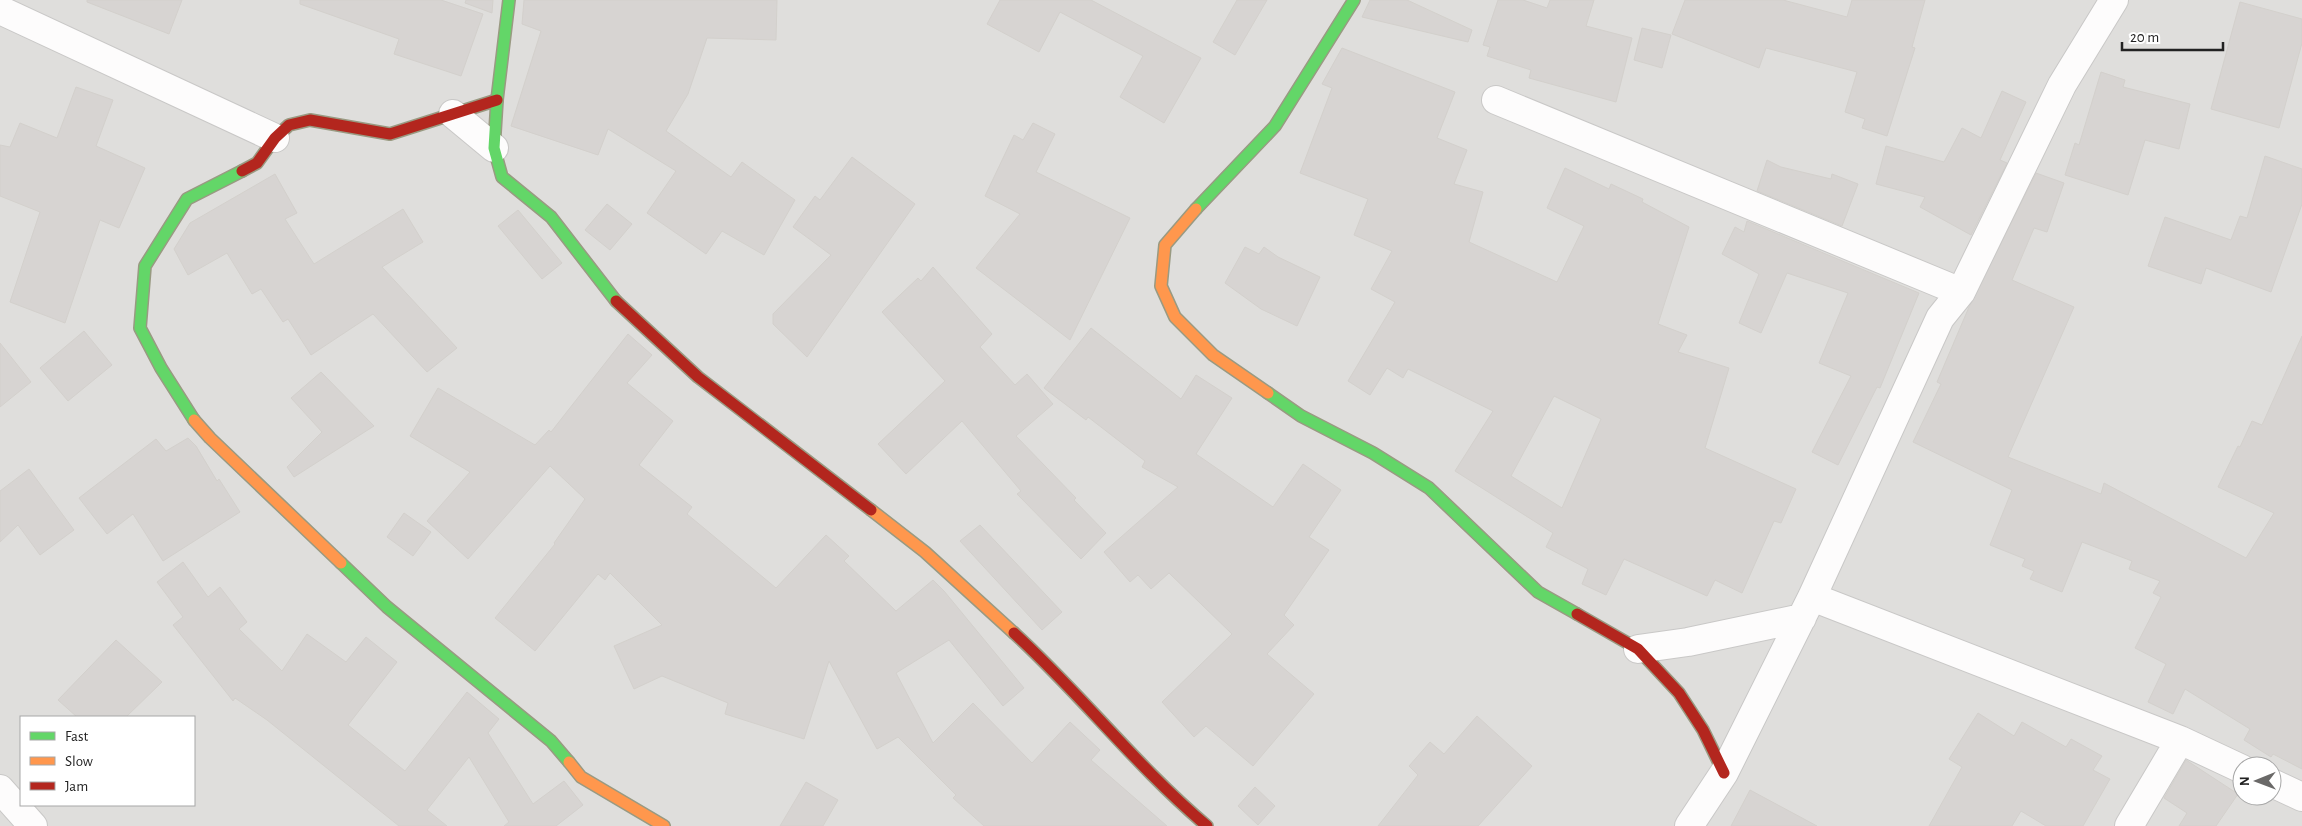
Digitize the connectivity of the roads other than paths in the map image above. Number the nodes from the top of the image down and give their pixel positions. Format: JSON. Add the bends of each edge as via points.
{"nodes":[{"id":1,"x":510,"y":0,"type":"edge"},
{"id":2,"x":1354,"y":0,"type":"edge"},
{"id":3,"x":2114,"y":0,"type":"edge"},
{"id":4,"x":0,"y":10,"type":"edge"},
{"id":5,"x":497,"y":100,"type":"junction"},
{"id":6,"x":1496,"y":100,"type":"dead end"},
{"id":7,"x":453,"y":114,"type":"junction"},
{"id":8,"x":275,"y":138,"type":"junction"},
{"id":9,"x":494,"y":148,"type":"junction"},
{"id":10,"x":1961,"y":292,"type":"junction"},
{"id":11,"x":1807,"y":608,"type":"junction"},
{"id":12,"x":1638,"y":650,"type":"junction"},
{"id":13,"x":2180,"y":740,"type":"junction"},
{"id":14,"x":2232,"y":764,"type":"edge"},
{"id":15,"x":1724,"y":773,"type":"junction"},
{"id":16,"x":2282,"y":788,"type":"edge"},
{"id":17,"x":0,"y":789,"type":"edge"},
{"id":18,"x":2302,"y":797,"type":"edge"},
{"id":19,"x":33,"y":826,"type":"edge"},
{"id":20,"x":664,"y":826,"type":"edge"},
{"id":21,"x":1207,"y":826,"type":"edge"},
{"id":22,"x":1689,"y":826,"type":"edge"},
{"id":23,"x":2130,"y":826,"type":"edge"}],
"edges":[{"from":1,"to":5,"type":"street"},
{"from":2,"to":12,"type":"street","via":[[1275,126],[1165,244],[1161,286],[1175,317],[1213,355],[1301,416],[1373,452],[1430,488],[1538,592]]},
{"from":3,"to":10,"type":"street","via":[[2062,85]]},
{"from":4,"to":8,"type":"street"},
{"from":5,"to":7,"type":"street"},
{"from":5,"to":9,"type":"street"},
{"from":6,"to":10,"type":"street"},
{"from":7,"to":8,"type":"street","via":[[390,134],[310,120],[290,125]]},
{"from":7,"to":9,"type":"street"},
{"from":8,"to":20,"type":"street","via":[[257,164],[187,199],[145,266],[140,328],[161,368],[198,426],[387,607],[552,741],[580,777]]},
{"from":9,"to":21,"type":"street","via":[[502,177],[551,217],[616,302],[698,377],[925,552],[1049,665],[1176,800]]},
{"from":10,"to":11,"type":"street","via":[[1940,318]]},
{"from":11,"to":12,"type":"street","via":[[1688,642]]},
{"from":11,"to":13,"type":"street"},
{"from":11,"to":15,"type":"street"},
{"from":12,"to":15,"type":"street","via":[[1679,693],[1703,730]]},
{"from":13,"to":14,"type":"street"},
{"from":13,"to":23,"type":"street"},
{"from":15,"to":22,"type":"street"},
{"from":16,"to":18,"type":"street"},
{"from":17,"to":19,"type":"street"}]}
